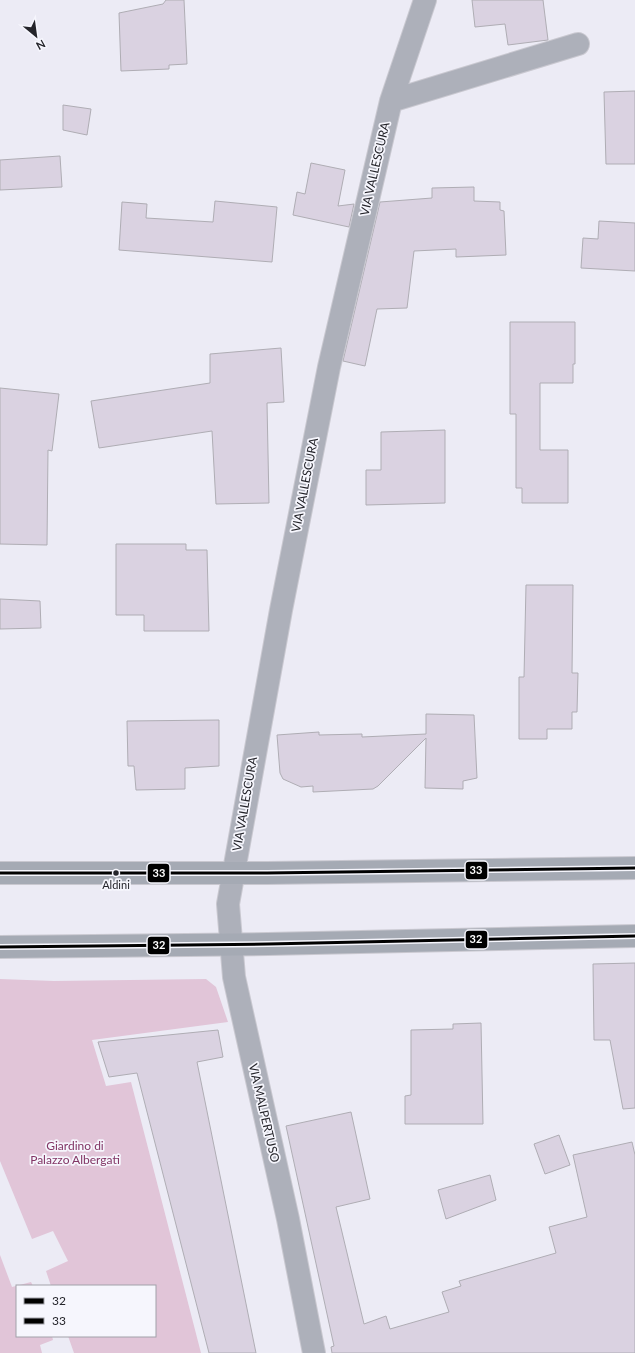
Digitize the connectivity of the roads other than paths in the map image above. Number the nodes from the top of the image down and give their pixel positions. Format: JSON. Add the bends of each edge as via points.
{"nodes":[{"id":1,"x":425,"y":0,"type":"edge"},
{"id":2,"x":578,"y":44,"type":"dead end"},
{"id":3,"x":391,"y":101,"type":"junction"},
{"id":4,"x":635,"y":868,"type":"edge"},
{"id":5,"x":0,"y":873,"type":"edge"},
{"id":6,"x":234,"y":873,"type":"junction"},
{"id":7,"x":635,"y":936,"type":"edge"},
{"id":8,"x":231,"y":944,"type":"junction"},
{"id":9,"x":0,"y":947,"type":"edge"},
{"id":10,"x":314,"y":1353,"type":"edge"}],
"edges":[{"from":1,"to":3,"type":"street","name":"VIA VALLESCURA"},
{"from":2,"to":3,"type":"street"},
{"from":3,"to":6,"type":"street","name":"VIA VALLESCURA","via":[[329,367],[281,610]]},
{"from":4,"to":6,"type":"main road"},
{"from":5,"to":6,"type":"main road"},
{"from":6,"to":8,"type":"street","name":"VIA MALPERTUSO","via":[[228,904]]},
{"from":7,"to":8,"type":"main road"},
{"from":8,"to":9,"type":"main road"},
{"from":8,"to":10,"type":"street","name":"VIA MALPERTUSO","via":[[234,977],[288,1219]]}]}
